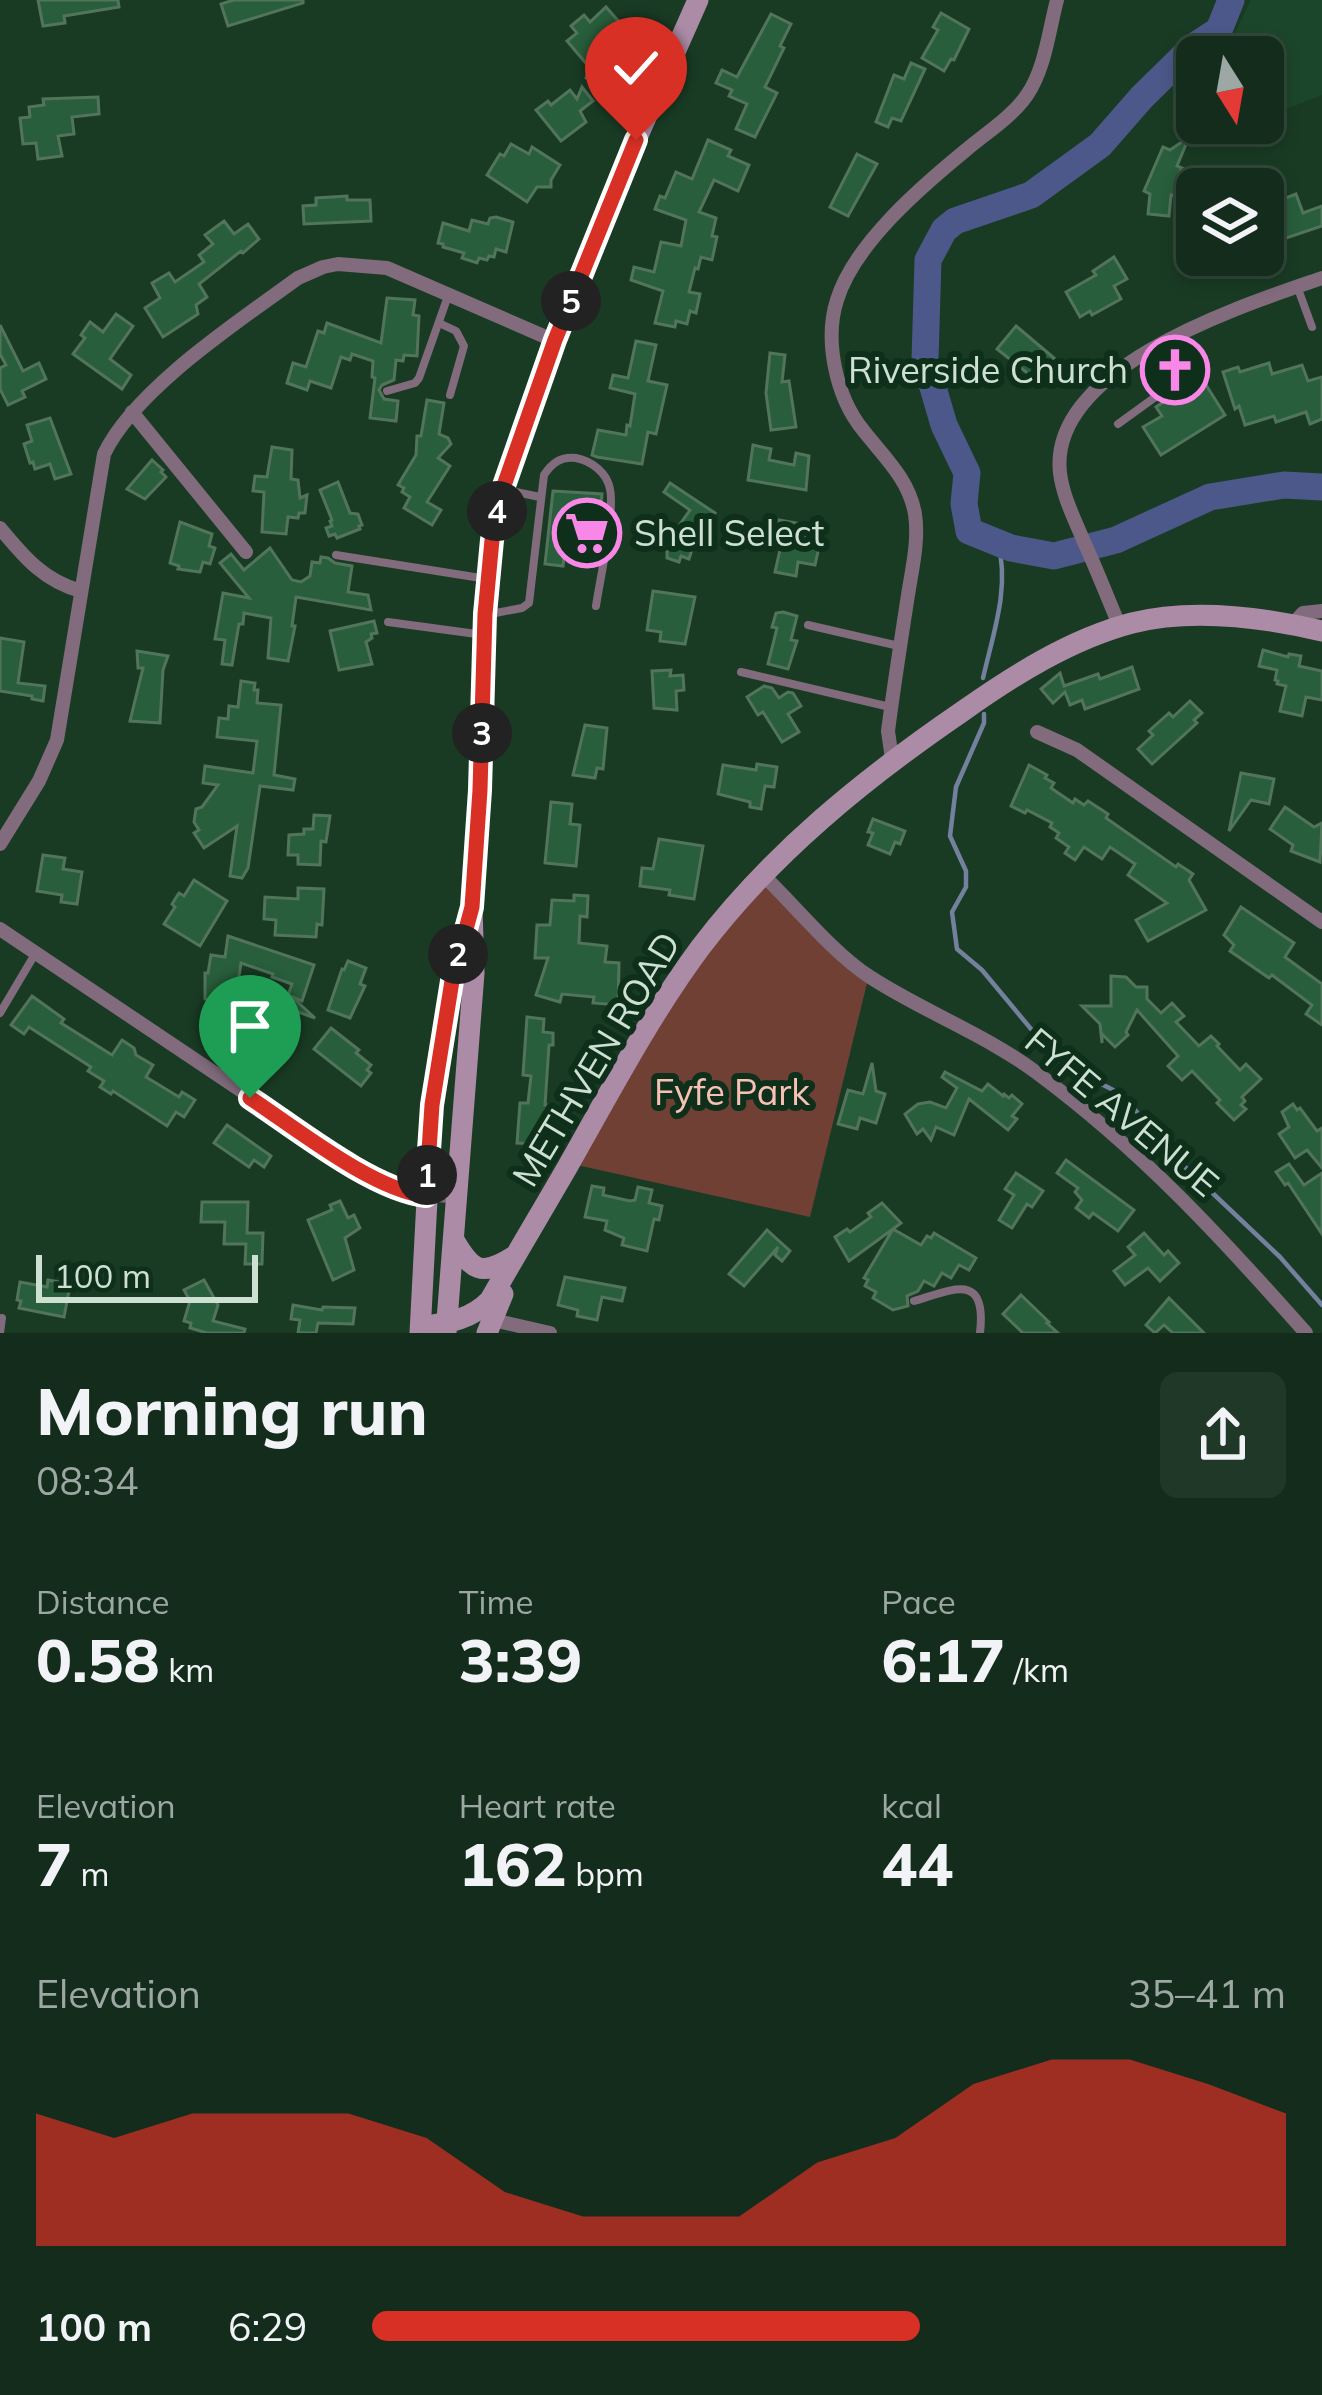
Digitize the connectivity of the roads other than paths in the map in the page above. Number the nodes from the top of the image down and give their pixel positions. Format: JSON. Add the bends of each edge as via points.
{"nodes":[{"id":1,"x":698,"y":0,"type":"edge"},
{"id":2,"x":1057,"y":0,"type":"edge"},
{"id":3,"x":1322,"y":278,"type":"edge"},
{"id":4,"x":1297,"y":286,"type":"junction"},
{"id":5,"x":448,"y":295,"type":"junction"},
{"id":6,"x":439,"y":323,"type":"junction"},
{"id":7,"x":1312,"y":327,"type":"dead end"},
{"id":8,"x":555,"y":340,"type":"junction"},
{"id":9,"x":1167,"y":340,"type":"junction"},
{"id":10,"x":387,"y":391,"type":"dead end"},
{"id":11,"x":451,"y":395,"type":"dead end"},
{"id":12,"x":132,"y":412,"type":"junction"},
{"id":13,"x":1118,"y":424,"type":"dead end"},
{"id":14,"x":502,"y":489,"type":"junction"},
{"id":15,"x":540,"y":497,"type":"junction"},
{"id":16,"x":0,"y":528,"type":"edge"},
{"id":17,"x":246,"y":552,"type":"dead end"},
{"id":18,"x":336,"y":555,"type":"dead end"},
{"id":19,"x":488,"y":580,"type":"junction"},
{"id":20,"x":81,"y":591,"type":"junction"},
{"id":21,"x":596,"y":606,"type":"dead end"},
{"id":22,"x":1322,"y":611,"type":"edge"},
{"id":23,"x":388,"y":622,"type":"dead end"},
{"id":24,"x":1293,"y":624,"type":"junction"},
{"id":25,"x":485,"y":625,"type":"junction"},
{"id":26,"x":808,"y":625,"type":"dead end"},
{"id":27,"x":1120,"y":627,"type":"junction"},
{"id":28,"x":1322,"y":631,"type":"edge"},
{"id":29,"x":901,"y":646,"type":"junction"},
{"id":30,"x":741,"y":672,"type":"dead end"},
{"id":31,"x":891,"y":707,"type":"junction"},
{"id":32,"x":1037,"y":732,"type":"dead end"},
{"id":33,"x":892,"y":759,"type":"junction"},
{"id":34,"x":0,"y":844,"type":"edge"},
{"id":35,"x":764,"y":876,"type":"junction"},
{"id":36,"x":472,"y":907,"type":"junction"},
{"id":37,"x":1322,"y":922,"type":"edge"},
{"id":38,"x":0,"y":928,"type":"edge"},
{"id":39,"x":35,"y":953,"type":"junction"},
{"id":40,"x":0,"y":1012,"type":"edge"},
{"id":41,"x":426,"y":1196,"type":"junction"},
{"id":42,"x":455,"y":1196,"type":"junction"},
{"id":43,"x":454,"y":1239,"type":"junction"},
{"id":44,"x":512,"y":1262,"type":"junction"},
{"id":45,"x":914,"y":1301,"type":"dead end"},
{"id":46,"x":2,"y":1318,"type":"edge"},
{"id":47,"x":490,"y":1327,"type":"edge"},
{"id":48,"x":446,"y":1328,"type":"edge"},
{"id":49,"x":414,"y":1330,"type":"edge"},
{"id":50,"x":0,"y":1333,"type":"edge"},
{"id":51,"x":550,"y":1333,"type":"edge"},
{"id":52,"x":980,"y":1333,"type":"edge"},
{"id":53,"x":1306,"y":1333,"type":"edge"}],
"edges":[{"from":1,"to":8,"type":"main road"},
{"from":2,"to":29,"type":"street","via":[[1024,99],[904,204],[835,305],[842,388],[912,502],[917,535]]},
{"from":3,"to":4,"type":"street"},
{"from":4,"to":7,"type":"lane"},
{"from":4,"to":9,"type":"street"},
{"from":5,"to":6,"type":"lane"},
{"from":5,"to":8,"type":"street"},
{"from":5,"to":12,"type":"street","via":[[374,266],[309,272]]},
{"from":6,"to":10,"type":"lane","via":[[419,378]]},
{"from":6,"to":11,"type":"lane","via":[[464,346]]},
{"from":8,"to":14,"type":"main road"},
{"from":9,"to":13,"type":"lane","via":[[1184,377]]},
{"from":9,"to":27,"type":"street","via":[[1093,393],[1068,425],[1059,459]]},
{"from":12,"to":17,"type":"street"},
{"from":12,"to":20,"type":"street","via":[[104,454]]},
{"from":14,"to":15,"type":"lane"},
{"from":14,"to":19,"type":"main road"},
{"from":15,"to":21,"type":"lane","via":[[546,471],[566,458],[584,460],[608,482]]},
{"from":15,"to":25,"type":"lane","via":[[529,603]]},
{"from":16,"to":20,"type":"street","via":[[37,570]]},
{"from":18,"to":19,"type":"lane"},
{"from":19,"to":25,"type":"main road"},
{"from":20,"to":34,"type":"street","via":[[57,740]]},
{"from":22,"to":24,"type":"street"},
{"from":23,"to":25,"type":"lane"},
{"from":24,"to":27,"type":"main road","name":"METHVEN ROAD","via":[[1204,616]]},
{"from":24,"to":28,"type":"main road","name":"METHVEN ROAD"},
{"from":25,"to":36,"type":"main road"},
{"from":26,"to":29,"type":"lane"},
{"from":27,"to":33,"type":"main road","name":"METHVEN ROAD","via":[[1026,670]]},
{"from":29,"to":31,"type":"street"},
{"from":30,"to":31,"type":"lane"},
{"from":31,"to":33,"type":"street"},
{"from":32,"to":37,"type":"street","via":[[1077,750]]},
{"from":33,"to":35,"type":"main road","name":"METHVEN ROAD"},
{"from":35,"to":44,"type":"main road","name":"METHVEN ROAD","via":[[663,1001]]},
{"from":35,"to":53,"type":"street","name":"FYFE AVENUE","via":[[866,975],[1001,1048],[1133,1150]]},
{"from":36,"to":41,"type":"main road","via":[[432,1105]]},
{"from":36,"to":42,"type":"main road","via":[[475,973]]},
{"from":38,"to":39,"type":"street"},
{"from":39,"to":40,"type":"lane"},
{"from":39,"to":41,"type":"street","via":[[370,1177]]},
{"from":41,"to":42,"type":"street"},
{"from":41,"to":49,"type":"main road"},
{"from":42,"to":43,"type":"main road"},
{"from":43,"to":44,"type":"main road","via":[[481,1269]]},
{"from":43,"to":48,"type":"main road"},
{"from":44,"to":47,"type":"main road"},
{"from":44,"to":48,"type":"main road","name":"METHVEN ROAD","via":[[478,1312]]},
{"from":45,"to":52,"type":"lane","via":[[970,1289],[980,1305]]},
{"from":46,"to":50,"type":"lane"},
{"from":47,"to":51,"type":"street"},
{"from":48,"to":49,"type":"main road"}]}
